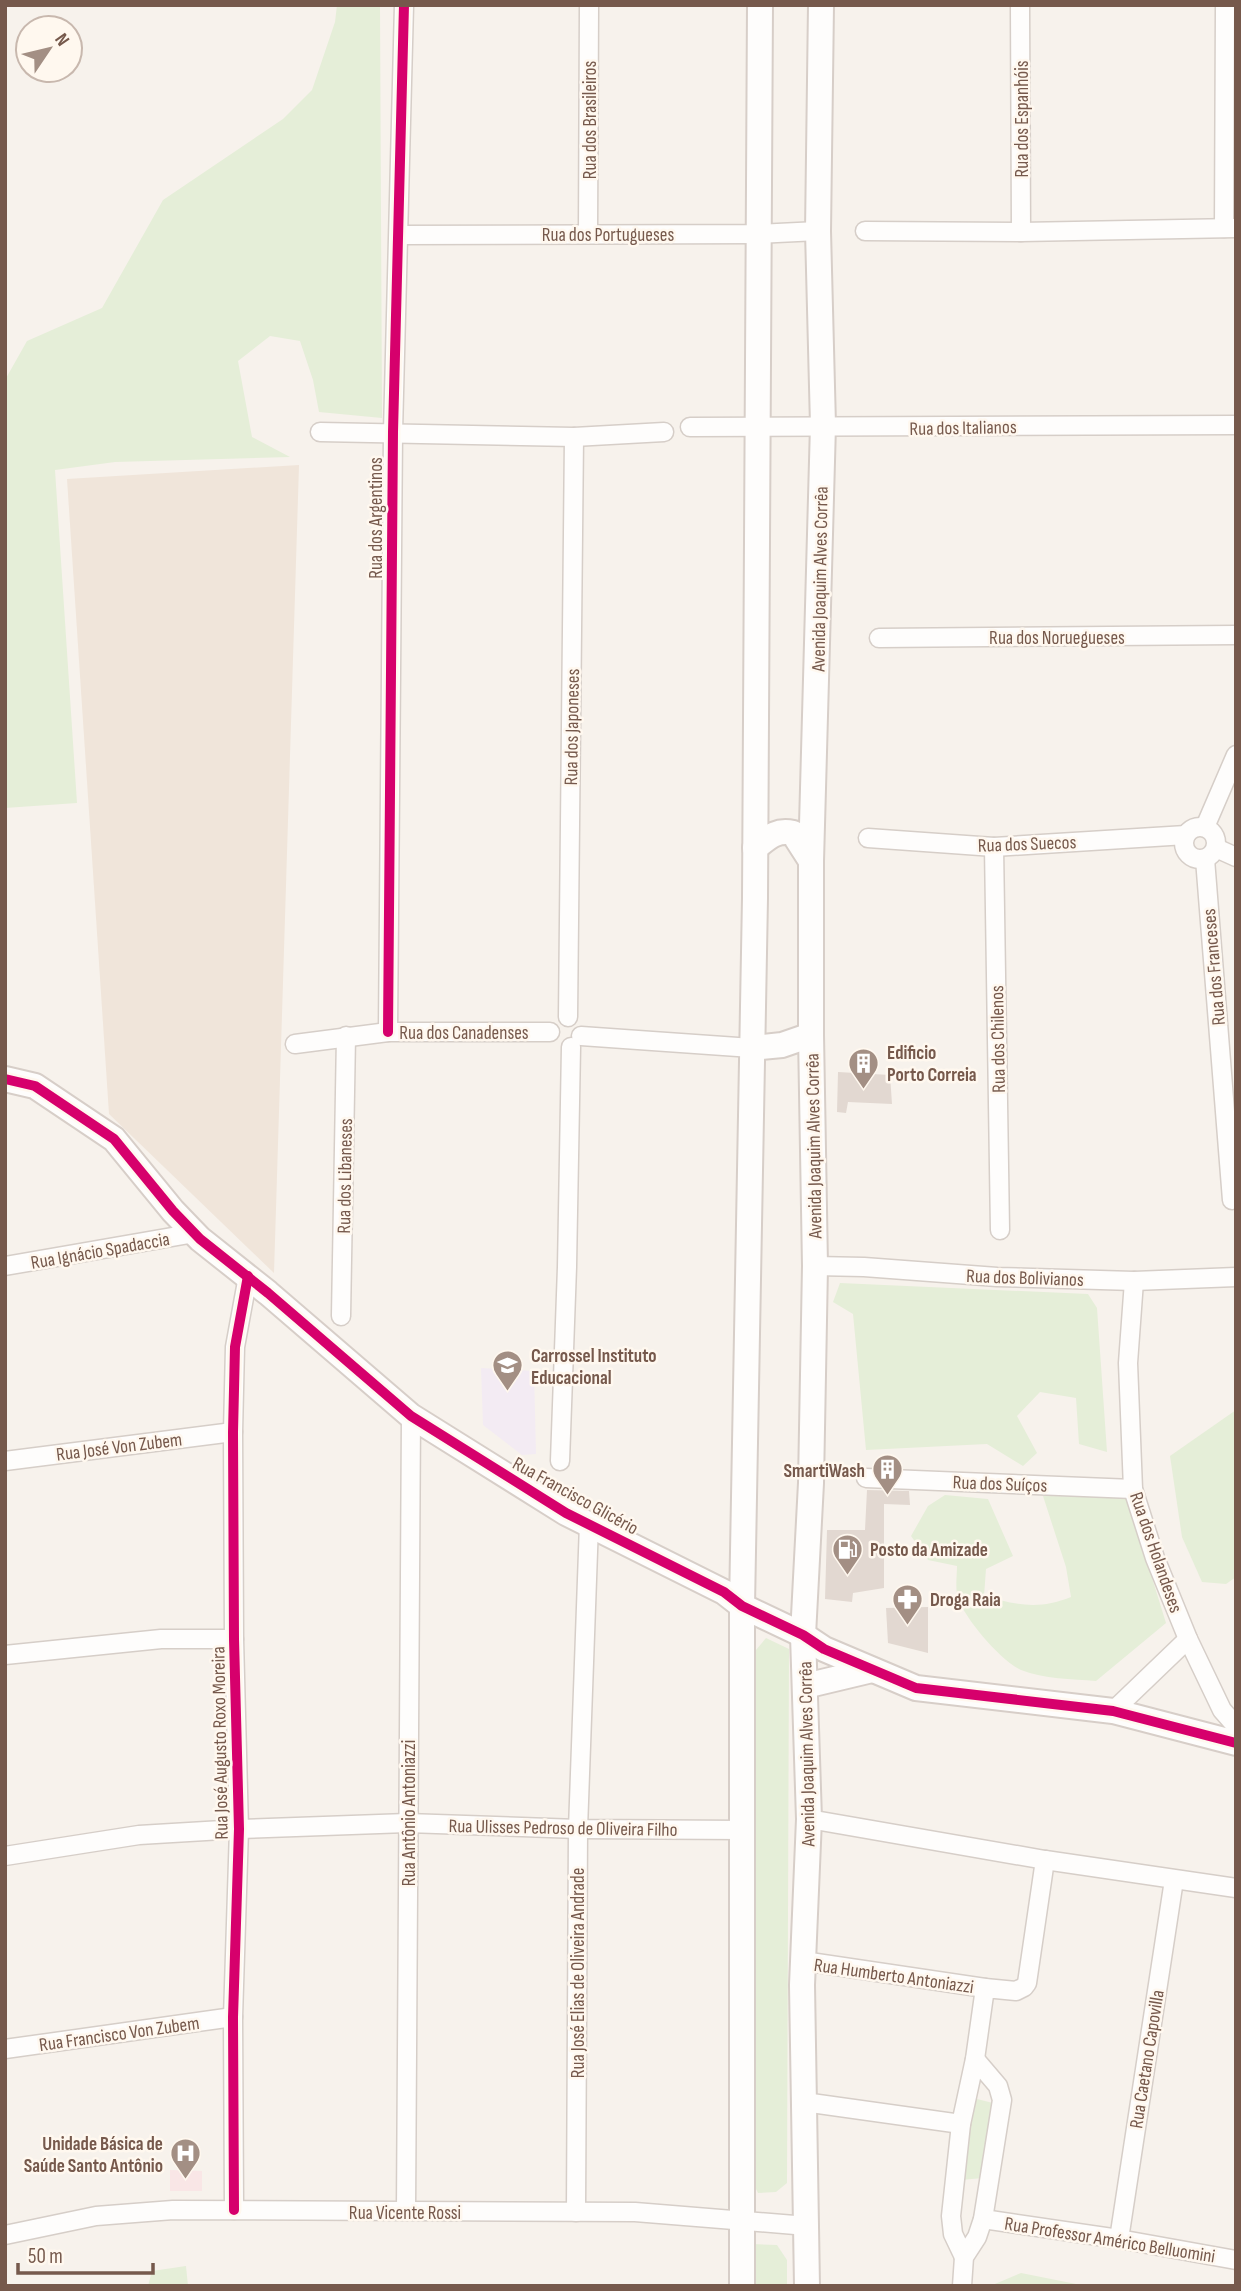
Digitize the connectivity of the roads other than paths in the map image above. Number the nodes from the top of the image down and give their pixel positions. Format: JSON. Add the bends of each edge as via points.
{"nodes":[{"id":1,"x":404,"y":5,"type":"edge"},
{"id":2,"x":589,"y":5,"type":"edge"},
{"id":3,"x":760,"y":5,"type":"edge"},
{"id":4,"x":821,"y":5,"type":"edge"},
{"id":5,"x":1020,"y":5,"type":"edge"},
{"id":6,"x":1225,"y":5,"type":"edge"},
{"id":7,"x":1231,"y":36,"type":"edge"},
{"id":8,"x":1230,"y":228,"type":"edge"},
{"id":9,"x":865,"y":230,"type":"dead end"},
{"id":10,"x":818,"y":231,"type":"junction"},
{"id":11,"x":1021,"y":232,"type":"junction"},
{"id":12,"x":759,"y":233,"type":"junction"},
{"id":13,"x":588,"y":234,"type":"junction"},
{"id":14,"x":398,"y":235,"type":"junction"},
{"id":15,"x":822,"y":425,"type":"junction"},
{"id":16,"x":1236,"y":425,"type":"edge"},
{"id":17,"x":690,"y":427,"type":"dead end"},
{"id":18,"x":759,"y":428,"type":"junction"},
{"id":19,"x":320,"y":432,"type":"dead end"},
{"id":20,"x":393,"y":432,"type":"junction"},
{"id":21,"x":664,"y":432,"type":"dead end"},
{"id":22,"x":573,"y":437,"type":"junction"},
{"id":23,"x":1236,"y":635,"type":"edge"},
{"id":24,"x":879,"y":638,"type":"dead end"},
{"id":25,"x":1236,"y":754,"type":"edge"},
{"id":26,"x":1205,"y":827,"type":"junction"},
{"id":27,"x":1186,"y":835,"type":"junction"},
{"id":28,"x":868,"y":838,"type":"dead end"},
{"id":29,"x":994,"y":847,"type":"junction"},
{"id":30,"x":755,"y":848,"type":"junction"},
{"id":31,"x":1210,"y":854,"type":"junction"},
{"id":32,"x":1236,"y":857,"type":"edge"},
{"id":33,"x":811,"y":861,"type":"junction"},
{"id":34,"x":568,"y":1017,"type":"junction"},
{"id":35,"x":388,"y":1032,"type":"junction"},
{"id":36,"x":550,"y":1032,"type":"junction"},
{"id":37,"x":811,"y":1035,"type":"junction"},
{"id":38,"x":346,"y":1036,"type":"junction"},
{"id":39,"x":576,"y":1042,"type":"junction"},
{"id":40,"x":296,"y":1044,"type":"dead end"},
{"id":41,"x":752,"y":1048,"type":"junction"},
{"id":42,"x":5,"y":1079,"type":"edge"},
{"id":43,"x":1232,"y":1200,"type":"dead end"},
{"id":44,"x":1000,"y":1230,"type":"dead end"},
{"id":45,"x":195,"y":1233,"type":"junction"},
{"id":46,"x":5,"y":1266,"type":"edge"},
{"id":47,"x":815,"y":1266,"type":"junction"},
{"id":48,"x":248,"y":1276,"type":"junction"},
{"id":49,"x":1236,"y":1277,"type":"edge"},
{"id":50,"x":1135,"y":1281,"type":"junction"},
{"id":51,"x":341,"y":1317,"type":"dead end"},
{"id":52,"x":411,"y":1416,"type":"junction"},
{"id":53,"x":233,"y":1432,"type":"junction"},
{"id":54,"x":5,"y":1461,"type":"edge"},
{"id":55,"x":559,"y":1461,"type":"dead end"},
{"id":56,"x":866,"y":1478,"type":"dead end"},
{"id":57,"x":1133,"y":1489,"type":"junction"},
{"id":58,"x":589,"y":1524,"type":"junction"},
{"id":59,"x":743,"y":1606,"type":"junction"},
{"id":60,"x":803,"y":1635,"type":"junction"},
{"id":61,"x":234,"y":1639,"type":"junction"},
{"id":62,"x":1188,"y":1639,"type":"junction"},
{"id":63,"x":5,"y":1655,"type":"edge"},
{"id":64,"x":872,"y":1670,"type":"junction"},
{"id":65,"x":805,"y":1686,"type":"junction"},
{"id":66,"x":1113,"y":1711,"type":"junction"},
{"id":67,"x":1236,"y":1726,"type":"edge"},
{"id":68,"x":1236,"y":1744,"type":"edge"},
{"id":69,"x":809,"y":1819,"type":"junction"},
{"id":70,"x":407,"y":1823,"type":"junction"},
{"id":71,"x":239,"y":1829,"type":"junction"},
{"id":72,"x":578,"y":1829,"type":"junction"},
{"id":73,"x":744,"y":1830,"type":"junction"},
{"id":74,"x":5,"y":1856,"type":"edge"},
{"id":75,"x":1045,"y":1860,"type":"junction"},
{"id":76,"x":1174,"y":1880,"type":"junction"},
{"id":77,"x":1236,"y":1888,"type":"edge"},
{"id":78,"x":803,"y":1961,"type":"junction"},
{"id":79,"x":985,"y":1988,"type":"junction"},
{"id":80,"x":233,"y":2017,"type":"junction"},
{"id":81,"x":5,"y":2049,"type":"edge"},
{"id":82,"x":975,"y":2059,"type":"junction"},
{"id":83,"x":804,"y":2102,"type":"junction"},
{"id":84,"x":961,"y":2124,"type":"junction"},
{"id":85,"x":234,"y":2210,"type":"junction"},
{"id":86,"x":406,"y":2211,"type":"junction"},
{"id":87,"x":576,"y":2212,"type":"junction"},
{"id":88,"x":984,"y":2219,"type":"junction"},
{"id":89,"x":741,"y":2221,"type":"junction"},
{"id":90,"x":807,"y":2225,"type":"junction"},
{"id":91,"x":5,"y":2235,"type":"edge"},
{"id":92,"x":1119,"y":2239,"type":"junction"},
{"id":93,"x":964,"y":2258,"type":"junction"},
{"id":94,"x":1236,"y":2260,"type":"edge"},
{"id":95,"x":742,"y":2286,"type":"edge"},
{"id":96,"x":807,"y":2286,"type":"edge"},
{"id":97,"x":961,"y":2286,"type":"edge"}],
"edges":[{"from":1,"to":14,"type":"street","name":"Rua dos Argentinos"},
{"from":2,"to":13,"type":"street","name":"Rua dos Brasileiros"},
{"from":3,"to":12,"type":"main road"},
{"from":4,"to":10,"type":"main road","name":"Avenida Joaquim Alves Corrêa"},
{"from":5,"to":11,"type":"street","name":"Rua dos Espanhóis"},
{"from":6,"to":7,"type":"street"},
{"from":7,"to":8,"type":"street"},
{"from":8,"to":11,"type":"street"},
{"from":9,"to":11,"type":"street"},
{"from":10,"to":12,"type":"street","name":"Rua dos Portugueses"},
{"from":10,"to":15,"type":"main road","name":"Avenida Joaquim Alves Corrêa"},
{"from":12,"to":13,"type":"street","name":"Rua dos Portugueses"},
{"from":12,"to":18,"type":"main road"},
{"from":13,"to":14,"type":"street","name":"Rua dos Portugueses"},
{"from":14,"to":20,"type":"street","name":"Rua dos Argentinos"},
{"from":15,"to":16,"type":"street","name":"Rua dos Italianos"},
{"from":15,"to":18,"type":"street","name":"Rua dos Italianos"},
{"from":15,"to":33,"type":"main road","name":"Avenida Joaquim Alves Corrêa"},
{"from":17,"to":18,"type":"street","name":"Rua dos Italianos"},
{"from":18,"to":30,"type":"main road"},
{"from":19,"to":20,"type":"street"},
{"from":20,"to":22,"type":"street"},
{"from":20,"to":35,"type":"street","name":"Rua dos Argentinos"},
{"from":21,"to":22,"type":"street"},
{"from":22,"to":34,"type":"street","name":"Rua dos Japoneses"},
{"from":23,"to":24,"type":"street","name":"Rua dos Noruegueses"},
{"from":25,"to":26,"type":"street"},
{"from":26,"to":27,"type":"street"},
{"from":26,"to":31,"type":"street","via":[[1214,833]]},
{"from":27,"to":29,"type":"street","name":"Rua dos Suecos"},
{"from":27,"to":31,"type":"street","via":[[1186,851],[1194,858]]},
{"from":28,"to":29,"type":"street","name":"Rua dos Suecos"},
{"from":29,"to":44,"type":"street","name":"Rua dos Chilenos"},
{"from":30,"to":33,"type":"main road","via":[[772,834],[793,833]]},
{"from":30,"to":41,"type":"main road"},
{"from":31,"to":32,"type":"street"},
{"from":31,"to":43,"type":"street","name":"Rua dos Franceses"},
{"from":33,"to":37,"type":"main road","name":"Avenida Joaquim Alves Corrêa"},
{"from":34,"to":36,"type":"street","via":[[553,1022]]},
{"from":34,"to":39,"type":"street","via":[[580,1026]]},
{"from":35,"to":36,"type":"street","name":"Rua dos Canadenses"},
{"from":35,"to":38,"type":"street","name":"Rua dos Canadenses"},
{"from":36,"to":39,"type":"street","via":[[561,1048]]},
{"from":37,"to":41,"type":"main road"},
{"from":37,"to":47,"type":"main road","name":"Avenida Joaquim Alves Corrêa"},
{"from":38,"to":40,"type":"street","name":"Rua dos Canadenses"},
{"from":38,"to":51,"type":"street","name":"Rua dos Libaneses"},
{"from":39,"to":41,"type":"street"},
{"from":39,"to":55,"type":"street"},
{"from":41,"to":59,"type":"main road"},
{"from":42,"to":45,"type":"main road","name":"Rua Francisco Glicério","via":[[35,1086],[114,1139]]},
{"from":45,"to":46,"type":"street","name":"Rua Ignácio Spadaccia"},
{"from":45,"to":48,"type":"main road","name":"Rua Francisco Glicério"},
{"from":47,"to":50,"type":"street","name":"Rua dos Bolivianos"},
{"from":47,"to":60,"type":"main road","name":"Avenida Joaquim Alves Corrêa"},
{"from":48,"to":52,"type":"main road","name":"Rua Francisco Glicério"},
{"from":48,"to":53,"type":"street","name":"Rua José Augusto Roxo Moreira","via":[[235,1347]]},
{"from":49,"to":50,"type":"street","name":"Rua dos Bolivianos"},
{"from":50,"to":57,"type":"street","name":"Rua dos Holandeses","via":[[1128,1363]]},
{"from":52,"to":58,"type":"main road","name":"Rua Francisco Glicério"},
{"from":52,"to":70,"type":"street","name":"Rua Antônio Antoniazzi"},
{"from":53,"to":54,"type":"street","name":"Rua José Von Zubem"},
{"from":53,"to":61,"type":"street","name":"Rua José Augusto Roxo Moreira"},
{"from":56,"to":57,"type":"street","name":"Rua dos Suíços"},
{"from":57,"to":62,"type":"street","name":"Rua dos Holandeses"},
{"from":58,"to":59,"type":"main road","name":"Rua Francisco Glicério"},
{"from":58,"to":72,"type":"street","name":"Rua José Elias de Oliveira Andrade"},
{"from":59,"to":60,"type":"main road","name":"Rua Francisco Glicério"},
{"from":59,"to":73,"type":"main road"},
{"from":60,"to":64,"type":"main road","name":"Rua Francisco Glicério"},
{"from":60,"to":65,"type":"main road","name":"Avenida Joaquim Alves Corrêa"},
{"from":61,"to":63,"type":"street","via":[[161,1639]]},
{"from":61,"to":71,"type":"street","name":"Rua José Augusto Roxo Moreira"},
{"from":62,"to":66,"type":"street"},
{"from":62,"to":67,"type":"street","name":"Rua dos Holandeses","via":[[1222,1710]]},
{"from":64,"to":65,"type":"main road"},
{"from":64,"to":66,"type":"main road","name":"Rua Francisco Glicério","via":[[916,1688]]},
{"from":65,"to":69,"type":"main road","name":"Avenida Joaquim Alves Corrêa"},
{"from":66,"to":68,"type":"main road","name":"Rua Francisco Glicério"},
{"from":69,"to":75,"type":"street"},
{"from":69,"to":78,"type":"main road","name":"Avenida Joaquim Alves Corrêa"},
{"from":70,"to":71,"type":"street","name":"Rua Ulisses Pedroso de Oliveira Filho"},
{"from":70,"to":72,"type":"street","name":"Rua Ulisses Pedroso de Oliveira Filho"},
{"from":70,"to":86,"type":"street","name":"Rua Antônio Antoniazzi"},
{"from":71,"to":74,"type":"street","name":"Rua Ulisses Pedroso de Oliveira Filho","via":[[139,1835]]},
{"from":71,"to":80,"type":"street","name":"Rua José Augusto Roxo Moreira"},
{"from":72,"to":73,"type":"street","name":"Rua Ulisses Pedroso de Oliveira Filho"},
{"from":72,"to":87,"type":"street","name":"Rua José Elias de Oliveira Andrade"},
{"from":73,"to":89,"type":"main road"},
{"from":75,"to":76,"type":"street"},
{"from":75,"to":79,"type":"street","name":"Rua Humberto Antoniazzi","via":[[1027,1983],[1016,1991]]},
{"from":76,"to":77,"type":"street"},
{"from":76,"to":92,"type":"street","name":"Rua Caetano Capovilla"},
{"from":78,"to":79,"type":"street","name":"Rua Humberto Antoniazzi"},
{"from":78,"to":83,"type":"main road","name":"Avenida Joaquim Alves Corrêa"},
{"from":79,"to":82,"type":"street"},
{"from":80,"to":81,"type":"street","name":"Rua Francisco Von Zubem"},
{"from":80,"to":85,"type":"street","name":"Rua José Augusto Roxo Moreira"},
{"from":82,"to":84,"type":"street"},
{"from":82,"to":88,"type":"street","via":[[998,2086],[1002,2101]]},
{"from":83,"to":84,"type":"street"},
{"from":83,"to":90,"type":"main road","name":"Avenida Joaquim Alves Corrêa"},
{"from":84,"to":93,"type":"street","via":[[951,2216]]},
{"from":85,"to":86,"type":"street","name":"Rua Vicente Rossi"},
{"from":85,"to":91,"type":"street","name":"Rua Vicente Rossi","via":[[96,2216]]},
{"from":86,"to":87,"type":"street","name":"Rua Vicente Rossi"},
{"from":87,"to":89,"type":"street","name":"Rua Vicente Rossi"},
{"from":88,"to":92,"type":"street","name":"Rua Professor Américo Belluomini"},
{"from":88,"to":93,"type":"street"},
{"from":89,"to":90,"type":"street","name":"Rua Vicente Rossi"},
{"from":89,"to":95,"type":"main road"},
{"from":90,"to":96,"type":"main road","name":"Avenida Joaquim Alves Corrêa"},
{"from":92,"to":94,"type":"street","name":"Rua Professor Américo Belluomini"},
{"from":93,"to":97,"type":"street"}]}
